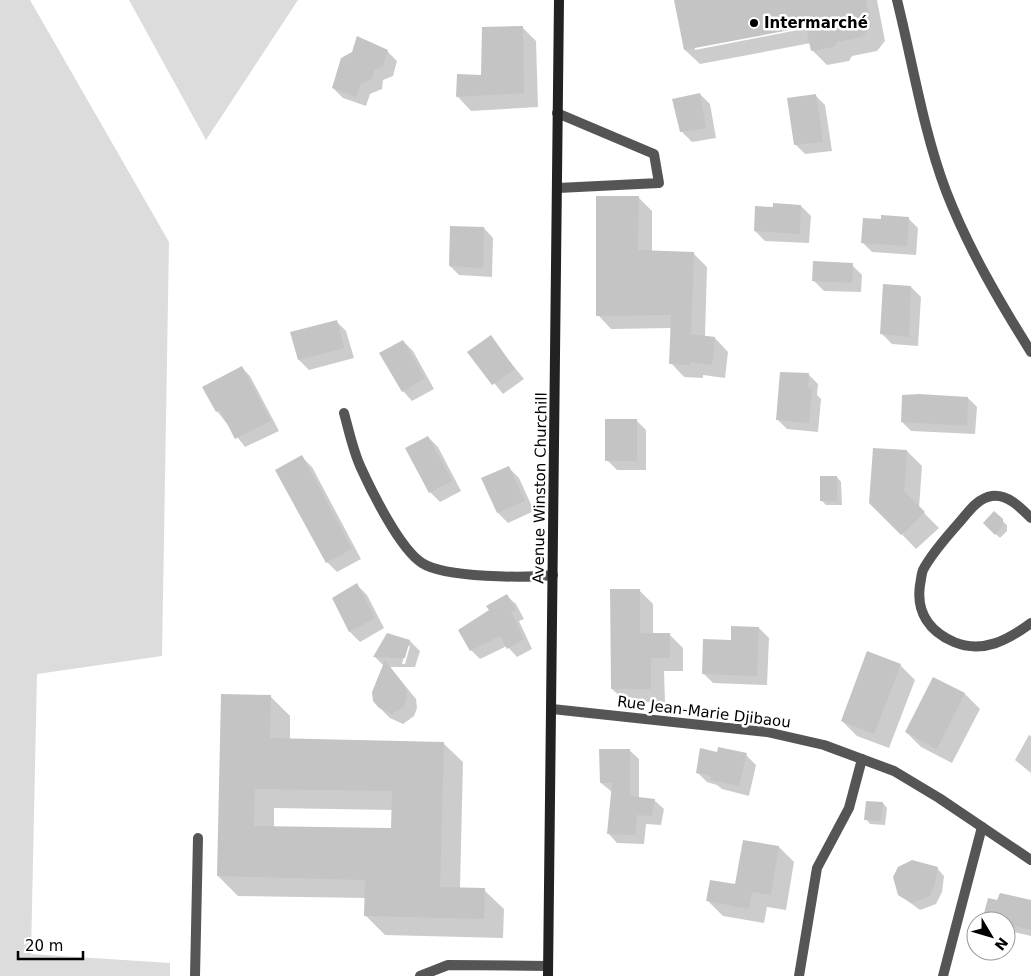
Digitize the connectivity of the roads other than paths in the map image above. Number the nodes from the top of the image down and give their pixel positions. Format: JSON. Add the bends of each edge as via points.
{"nodes":[{"id":1,"x":559,"y":0,"type":"edge"},
{"id":2,"x":897,"y":0,"type":"edge"},
{"id":3,"x":557,"y":112,"type":"junction"},
{"id":4,"x":558,"y":188,"type":"junction"},
{"id":5,"x":1031,"y":352,"type":"edge"},
{"id":6,"x":344,"y":413,"type":"dead end"},
{"id":7,"x":1031,"y":518,"type":"edge"},
{"id":8,"x":554,"y":575,"type":"junction"},
{"id":9,"x":1031,"y":623,"type":"edge"},
{"id":10,"x":552,"y":709,"type":"junction"},
{"id":11,"x":862,"y":759,"type":"junction"},
{"id":12,"x":982,"y":827,"type":"junction"},
{"id":13,"x":198,"y":838,"type":"dead end"},
{"id":14,"x":1031,"y":860,"type":"edge"},
{"id":15,"x":548,"y":971,"type":"edge"},
{"id":16,"x":196,"y":976,"type":"edge"},
{"id":17,"x":420,"y":976,"type":"edge"},
{"id":18,"x":799,"y":976,"type":"edge"},
{"id":19,"x":943,"y":976,"type":"edge"}],
"edges":[{"from":1,"to":3,"type":"main road","name":"Avenue Winston Churchill"},
{"from":2,"to":5,"type":"street","via":[[921,105],[946,190],[967,242]]},
{"from":3,"to":4,"type":"main road","name":"Avenue Winston Churchill"},
{"from":3,"to":4,"type":"street","via":[[654,154],[659,183]]},
{"from":4,"to":8,"type":"main road","name":"Avenue Winston Churchill"},
{"from":6,"to":8,"type":"street","via":[[360,467],[397,536],[421,563],[460,573]]},
{"from":7,"to":9,"type":"street","via":[[1008,499],[994,496],[984,499],[940,544],[922,572],[919,596],[921,612],[930,625],[961,645],[979,647],[992,644],[1011,638]]},
{"from":8,"to":10,"type":"main road","name":"Avenue Winston Churchill"},
{"from":10,"to":11,"type":"street","name":"Rue Jean-Marie Djibaou","via":[[767,732],[824,745]]},
{"from":10,"to":15,"type":"main road","name":"Avenue Winston Churchill"},
{"from":11,"to":12,"type":"street","name":"Rue Jean-Marie Djibaou","via":[[894,771]]},
{"from":11,"to":18,"type":"street","via":[[849,808],[817,868]]},
{"from":12,"to":14,"type":"street","name":"Rue Jean-Marie Djibaou"},
{"from":12,"to":19,"type":"street"},
{"from":13,"to":16,"type":"street"},
{"from":15,"to":17,"type":"street","via":[[448,965]]}]}
